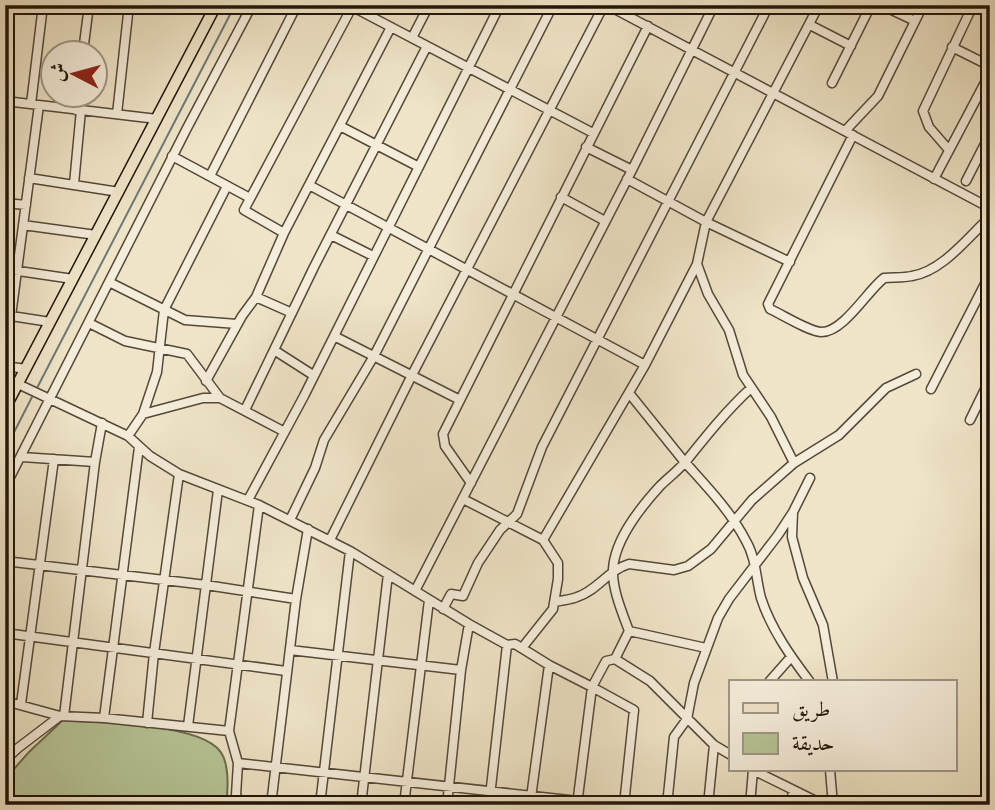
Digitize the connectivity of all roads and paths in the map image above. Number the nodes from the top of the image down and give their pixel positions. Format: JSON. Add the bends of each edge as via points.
{"nodes":[{"id":1,"x":43,"y":5,"type":"edge"},
{"id":2,"x":89,"y":5,"type":"edge"},
{"id":3,"x":130,"y":5,"type":"edge"},
{"id":4,"x":216,"y":5,"type":"edge"},
{"id":5,"x":252,"y":5,"type":"edge"},
{"id":6,"x":297,"y":5,"type":"edge"},
{"id":7,"x":429,"y":5,"type":"edge"},
{"id":8,"x":500,"y":5,"type":"edge"},
{"id":9,"x":553,"y":5,"type":"edge"},
{"id":10,"x":606,"y":5,"type":"edge"},
{"id":11,"x":714,"y":5,"type":"edge"},
{"id":12,"x":769,"y":5,"type":"edge"},
{"id":13,"x":819,"y":5,"type":"edge"},
{"id":14,"x":870,"y":5,"type":"edge"},
{"id":15,"x":881,"y":5,"type":"edge"},
{"id":16,"x":923,"y":5,"type":"edge"},
{"id":17,"x":973,"y":5,"type":"edge"},
{"id":18,"x":350,"y":6,"type":"edge"},
{"id":19,"x":368,"y":10,"type":"edge"},
{"id":20,"x":915,"y":21,"type":"junction"},
{"id":21,"x":810,"y":25,"type":"junction"},
{"id":22,"x":648,"y":26,"type":"junction"},
{"id":23,"x":391,"y":27,"type":"junction"},
{"id":24,"x":85,"y":38,"type":"edge"},
{"id":25,"x":412,"y":38,"type":"junction"},
{"id":26,"x":427,"y":46,"type":"junction"},
{"id":27,"x":851,"y":46,"type":"junction"},
{"id":28,"x":952,"y":47,"type":"junction"},
{"id":29,"x":693,"y":49,"type":"junction"},
{"id":30,"x":990,"y":66,"type":"edge"},
{"id":31,"x":468,"y":68,"type":"junction"},
{"id":32,"x":734,"y":73,"type":"junction"},
{"id":33,"x":990,"y":73,"type":"edge"},
{"id":34,"x":832,"y":83,"type":"dead end"},
{"id":35,"x":509,"y":89,"type":"junction"},
{"id":36,"x":772,"y":93,"type":"junction"},
{"id":37,"x":5,"y":102,"type":"edge"},
{"id":38,"x":35,"y":105,"type":"junction"},
{"id":39,"x":79,"y":110,"type":"junction"},
{"id":40,"x":549,"y":111,"type":"junction"},
{"id":41,"x":117,"y":114,"type":"junction"},
{"id":42,"x":157,"y":119,"type":"junction"},
{"id":43,"x":340,"y":126,"type":"junction"},
{"id":44,"x":593,"y":133,"type":"junction"},
{"id":45,"x":849,"y":133,"type":"junction"},
{"id":46,"x":990,"y":134,"type":"edge"},
{"id":47,"x":376,"y":145,"type":"junction"},
{"id":48,"x":586,"y":147,"type":"junction"},
{"id":49,"x":949,"y":150,"type":"junction"},
{"id":50,"x":172,"y":156,"type":"junction"},
{"id":51,"x":419,"y":167,"type":"junction"},
{"id":52,"x":632,"y":170,"type":"junction"},
{"id":53,"x":210,"y":176,"type":"junction"},
{"id":54,"x":29,"y":178,"type":"junction"},
{"id":55,"x":934,"y":178,"type":"junction"},
{"id":56,"x":627,"y":179,"type":"junction"},
{"id":57,"x":965,"y":181,"type":"dead end"},
{"id":58,"x":74,"y":184,"type":"junction"},
{"id":59,"x":309,"y":185,"type":"junction"},
{"id":60,"x":226,"y":186,"type":"junction"},
{"id":61,"x":119,"y":192,"type":"junction"},
{"id":62,"x":561,"y":197,"type":"junction"},
{"id":63,"x":250,"y":198,"type":"junction"},
{"id":64,"x":668,"y":201,"type":"junction"},
{"id":65,"x":5,"y":202,"type":"edge"},
{"id":66,"x":346,"y":204,"type":"junction"},
{"id":67,"x":26,"y":205,"type":"junction"},
{"id":68,"x":990,"y":208,"type":"edge"},
{"id":69,"x":990,"y":216,"type":"edge"},
{"id":70,"x":605,"y":221,"type":"junction"},
{"id":71,"x":706,"y":222,"type":"junction"},
{"id":72,"x":23,"y":225,"type":"junction"},
{"id":73,"x":389,"y":228,"type":"junction"},
{"id":74,"x":284,"y":233,"type":"junction"},
{"id":75,"x":96,"y":235,"type":"junction"},
{"id":76,"x":331,"y":235,"type":"junction"},
{"id":77,"x":430,"y":249,"type":"junction"},
{"id":78,"x":373,"y":256,"type":"junction"},
{"id":79,"x":790,"y":262,"type":"junction"},
{"id":80,"x":697,"y":264,"type":"junction"},
{"id":81,"x":5,"y":269,"type":"edge"},
{"id":82,"x":17,"y":270,"type":"junction"},
{"id":83,"x":467,"y":270,"type":"junction"},
{"id":84,"x":990,"y":274,"type":"edge"},
{"id":85,"x":73,"y":279,"type":"junction"},
{"id":86,"x":109,"y":282,"type":"junction"},
{"id":87,"x":513,"y":295,"type":"junction"},
{"id":88,"x":256,"y":297,"type":"junction"},
{"id":89,"x":164,"y":310,"type":"junction"},
{"id":90,"x":292,"y":313,"type":"junction"},
{"id":91,"x":8,"y":315,"type":"edge"},
{"id":92,"x":556,"y":318,"type":"junction"},
{"id":93,"x":50,"y":322,"type":"junction"},
{"id":94,"x":89,"y":324,"type":"junction"},
{"id":95,"x":237,"y":324,"type":"junction"},
{"id":96,"x":334,"y":336,"type":"junction"},
{"id":97,"x":596,"y":340,"type":"junction"},
{"id":98,"x":160,"y":348,"type":"junction"},
{"id":99,"x":274,"y":349,"type":"junction"},
{"id":100,"x":374,"y":356,"type":"junction"},
{"id":101,"x":645,"y":365,"type":"junction"},
{"id":102,"x":5,"y":366,"type":"edge"},
{"id":103,"x":26,"y":369,"type":"junction"},
{"id":104,"x":916,"y":374,"type":"dead end"},
{"id":105,"x":313,"y":375,"type":"junction"},
{"id":106,"x":412,"y":375,"type":"junction"},
{"id":107,"x":990,"y":379,"type":"edge"},
{"id":108,"x":206,"y":381,"type":"junction"},
{"id":109,"x":18,"y":384,"type":"junction"},
{"id":110,"x":751,"y":388,"type":"junction"},
{"id":111,"x":931,"y":389,"type":"dead end"},
{"id":112,"x":629,"y":393,"type":"junction"},
{"id":113,"x":220,"y":398,"type":"junction"},
{"id":114,"x":51,"y":400,"type":"junction"},
{"id":115,"x":460,"y":400,"type":"junction"},
{"id":116,"x":5,"y":408,"type":"edge"},
{"id":117,"x":245,"y":410,"type":"junction"},
{"id":118,"x":144,"y":414,"type":"junction"},
{"id":119,"x":970,"y":420,"type":"dead end"},
{"id":120,"x":102,"y":423,"type":"junction"},
{"id":121,"x":283,"y":431,"type":"junction"},
{"id":122,"x":128,"y":436,"type":"junction"},
{"id":123,"x":139,"y":447,"type":"junction"},
{"id":124,"x":22,"y":457,"type":"junction"},
{"id":125,"x":54,"y":460,"type":"junction"},
{"id":126,"x":95,"y":462,"type":"junction"},
{"id":127,"x":685,"y":462,"type":"junction"},
{"id":128,"x":794,"y":463,"type":"junction"},
{"id":129,"x":179,"y":474,"type":"junction"},
{"id":130,"x":810,"y":478,"type":"dead end"},
{"id":131,"x":471,"y":483,"type":"junction"},
{"id":132,"x":5,"y":487,"type":"edge"},
{"id":133,"x":218,"y":490,"type":"junction"},
{"id":134,"x":463,"y":499,"type":"junction"},
{"id":135,"x":248,"y":500,"type":"junction"},
{"id":136,"x":259,"y":505,"type":"junction"},
{"id":137,"x":793,"y":512,"type":"junction"},
{"id":138,"x":290,"y":520,"type":"junction"},
{"id":139,"x":733,"y":521,"type":"junction"},
{"id":140,"x":508,"y":522,"type":"junction"},
{"id":141,"x":308,"y":529,"type":"junction"},
{"id":142,"x":330,"y":540,"type":"junction"},
{"id":143,"x":543,"y":540,"type":"junction"},
{"id":144,"x":350,"y":551,"type":"junction"},
{"id":145,"x":5,"y":561,"type":"edge"},
{"id":146,"x":40,"y":565,"type":"junction"},
{"id":147,"x":755,"y":566,"type":"junction"},
{"id":148,"x":81,"y":570,"type":"junction"},
{"id":149,"x":613,"y":570,"type":"junction"},
{"id":150,"x":388,"y":574,"type":"junction"},
{"id":151,"x":121,"y":575,"type":"junction"},
{"id":152,"x":165,"y":580,"type":"junction"},
{"id":153,"x":206,"y":585,"type":"junction"},
{"id":154,"x":246,"y":591,"type":"junction"},
{"id":155,"x":415,"y":592,"type":"junction"},
{"id":156,"x":296,"y":599,"type":"junction"},
{"id":157,"x":429,"y":600,"type":"junction"},
{"id":158,"x":555,"y":602,"type":"junction"},
{"id":159,"x":443,"y":609,"type":"junction"},
{"id":160,"x":469,"y":624,"type":"junction"},
{"id":161,"x":629,"y":631,"type":"junction"},
{"id":162,"x":5,"y":633,"type":"edge"},
{"id":163,"x":30,"y":636,"type":"junction"},
{"id":164,"x":73,"y":641,"type":"junction"},
{"id":165,"x":507,"y":645,"type":"junction"},
{"id":166,"x":113,"y":647,"type":"junction"},
{"id":167,"x":522,"y":648,"type":"junction"},
{"id":168,"x":706,"y":648,"type":"junction"},
{"id":169,"x":290,"y":650,"type":"junction"},
{"id":170,"x":154,"y":653,"type":"junction"},
{"id":171,"x":337,"y":655,"type":"junction"},
{"id":172,"x":791,"y":657,"type":"junction"},
{"id":173,"x":198,"y":659,"type":"junction"},
{"id":174,"x":615,"y":659,"type":"junction"},
{"id":175,"x":379,"y":661,"type":"junction"},
{"id":176,"x":237,"y":665,"type":"junction"},
{"id":177,"x":421,"y":665,"type":"junction"},
{"id":178,"x":549,"y":665,"type":"junction"},
{"id":179,"x":461,"y":670,"type":"junction"},
{"id":180,"x":286,"y":671,"type":"junction"},
{"id":181,"x":771,"y":680,"type":"edge"},
{"id":182,"x":808,"y":680,"type":"edge"},
{"id":183,"x":833,"y":680,"type":"edge"},
{"id":184,"x":592,"y":687,"type":"junction"},
{"id":185,"x":6,"y":703,"type":"edge"},
{"id":186,"x":21,"y":704,"type":"junction"},
{"id":187,"x":62,"y":716,"type":"junction"},
{"id":188,"x":104,"y":718,"type":"junction"},
{"id":189,"x":687,"y":719,"type":"junction"},
{"id":190,"x":147,"y":723,"type":"junction"},
{"id":191,"x":188,"y":726,"type":"junction"},
{"id":192,"x":229,"y":731,"type":"junction"},
{"id":193,"x":714,"y":745,"type":"junction"},
{"id":194,"x":729,"y":751,"type":"edge"},
{"id":195,"x":5,"y":760,"type":"edge"},
{"id":196,"x":238,"y":763,"type":"junction"},
{"id":197,"x":275,"y":767,"type":"junction"},
{"id":198,"x":324,"y":772,"type":"junction"},
{"id":199,"x":753,"y":772,"type":"edge"},
{"id":200,"x":757,"y":772,"type":"edge"},
{"id":201,"x":830,"y":772,"type":"edge"},
{"id":202,"x":364,"y":777,"type":"junction"},
{"id":203,"x":407,"y":782,"type":"junction"},
{"id":204,"x":449,"y":788,"type":"junction"},
{"id":205,"x":793,"y":790,"type":"junction"},
{"id":206,"x":490,"y":792,"type":"junction"},
{"id":207,"x":531,"y":801,"type":"edge"},
{"id":208,"x":577,"y":803,"type":"edge"},
{"id":209,"x":242,"y":805,"type":"edge"},
{"id":210,"x":271,"y":805,"type":"edge"},
{"id":211,"x":320,"y":805,"type":"edge"},
{"id":212,"x":361,"y":805,"type":"edge"},
{"id":213,"x":404,"y":805,"type":"edge"},
{"id":214,"x":447,"y":805,"type":"edge"},
{"id":215,"x":489,"y":805,"type":"edge"},
{"id":216,"x":624,"y":805,"type":"edge"},
{"id":217,"x":667,"y":805,"type":"edge"},
{"id":218,"x":709,"y":805,"type":"edge"},
{"id":219,"x":750,"y":805,"type":"edge"},
{"id":220,"x":792,"y":805,"type":"edge"},
{"id":221,"x":824,"y":805,"type":"edge"},
{"id":222,"x":833,"y":805,"type":"edge"}],
"edges":[{"from":1,"to":38,"type":"street"},
{"from":2,"to":24,"type":"street"},
{"from":3,"to":41,"type":"street"},
{"from":4,"to":42,"type":"main road"},
{"from":5,"to":50,"type":"street"},
{"from":6,"to":53,"type":"street"},
{"from":7,"to":25,"type":"street"},
{"from":8,"to":31,"type":"street"},
{"from":9,"to":35,"type":"street"},
{"from":10,"to":22,"type":"street"},
{"from":10,"to":40,"type":"street"},
{"from":11,"to":29,"type":"street"},
{"from":12,"to":32,"type":"street"},
{"from":13,"to":21,"type":"street"},
{"from":14,"to":27,"type":"street"},
{"from":15,"to":20,"type":"street"},
{"from":16,"to":20,"type":"street"},
{"from":17,"to":28,"type":"street"},
{"from":18,"to":19,"type":"street"},
{"from":18,"to":63,"type":"street"},
{"from":19,"to":23,"type":"street"},
{"from":20,"to":45,"type":"street","via":[[878,96]]},
{"from":21,"to":27,"type":"street"},
{"from":21,"to":36,"type":"street"},
{"from":22,"to":29,"type":"street"},
{"from":22,"to":44,"type":"street"},
{"from":23,"to":25,"type":"street"},
{"from":23,"to":43,"type":"street"},
{"from":25,"to":26,"type":"street"},
{"from":26,"to":31,"type":"street"},
{"from":26,"to":47,"type":"street"},
{"from":27,"to":34,"type":"street"},
{"from":28,"to":30,"type":"street"},
{"from":28,"to":49,"type":"street","via":[[922,111]]},
{"from":29,"to":32,"type":"street"},
{"from":29,"to":52,"type":"street"},
{"from":31,"to":35,"type":"street"},
{"from":31,"to":51,"type":"street"},
{"from":32,"to":36,"type":"street"},
{"from":32,"to":64,"type":"street"},
{"from":33,"to":49,"type":"street"},
{"from":35,"to":40,"type":"street"},
{"from":35,"to":77,"type":"street"},
{"from":36,"to":45,"type":"street"},
{"from":36,"to":71,"type":"street"},
{"from":37,"to":38,"type":"street"},
{"from":38,"to":39,"type":"street"},
{"from":38,"to":54,"type":"street"},
{"from":39,"to":41,"type":"street"},
{"from":39,"to":58,"type":"street"},
{"from":40,"to":44,"type":"street"},
{"from":40,"to":83,"type":"street"},
{"from":41,"to":42,"type":"street"},
{"from":42,"to":61,"type":"main road"},
{"from":43,"to":47,"type":"street"},
{"from":43,"to":59,"type":"street"},
{"from":44,"to":48,"type":"street"},
{"from":45,"to":55,"type":"street"},
{"from":45,"to":79,"type":"street"},
{"from":46,"to":57,"type":"street"},
{"from":47,"to":51,"type":"street"},
{"from":47,"to":66,"type":"street"},
{"from":48,"to":52,"type":"street"},
{"from":48,"to":62,"type":"street"},
{"from":49,"to":55,"type":"street"},
{"from":50,"to":53,"type":"street"},
{"from":50,"to":86,"type":"street"},
{"from":51,"to":73,"type":"street"},
{"from":52,"to":56,"type":"street"},
{"from":53,"to":60,"type":"street"},
{"from":54,"to":58,"type":"street"},
{"from":54,"to":67,"type":"street"},
{"from":55,"to":68,"type":"street"},
{"from":56,"to":64,"type":"street"},
{"from":56,"to":70,"type":"street"},
{"from":58,"to":61,"type":"street"},
{"from":59,"to":66,"type":"street"},
{"from":59,"to":74,"type":"street"},
{"from":60,"to":63,"type":"street"},
{"from":60,"to":89,"type":"street"},
{"from":61,"to":75,"type":"main road"},
{"from":62,"to":70,"type":"street"},
{"from":62,"to":87,"type":"street"},
{"from":63,"to":74,"type":"street","via":[[244,212]]},
{"from":64,"to":71,"type":"street"},
{"from":64,"to":97,"type":"street"},
{"from":65,"to":67,"type":"street"},
{"from":66,"to":73,"type":"street"},
{"from":66,"to":76,"type":"street"},
{"from":67,"to":72,"type":"street"},
{"from":69,"to":79,"type":"street","via":[[929,270],[884,278],[844,320],[824,332],[768,306]]},
{"from":70,"to":92,"type":"street"},
{"from":71,"to":79,"type":"street"},
{"from":71,"to":80,"type":"street"},
{"from":72,"to":75,"type":"street"},
{"from":72,"to":82,"type":"street"},
{"from":73,"to":77,"type":"street"},
{"from":73,"to":78,"type":"street"},
{"from":74,"to":88,"type":"street"},
{"from":75,"to":85,"type":"main road"},
{"from":76,"to":78,"type":"street"},
{"from":76,"to":90,"type":"street"},
{"from":77,"to":83,"type":"street"},
{"from":77,"to":100,"type":"street"},
{"from":78,"to":96,"type":"street"},
{"from":80,"to":101,"type":"street"},
{"from":80,"to":110,"type":"street"},
{"from":81,"to":82,"type":"street"},
{"from":82,"to":85,"type":"street"},
{"from":82,"to":91,"type":"street"},
{"from":83,"to":87,"type":"street"},
{"from":83,"to":106,"type":"street"},
{"from":84,"to":111,"type":"street"},
{"from":85,"to":93,"type":"main road"},
{"from":86,"to":89,"type":"street"},
{"from":86,"to":94,"type":"street"},
{"from":87,"to":92,"type":"street"},
{"from":87,"to":115,"type":"street"},
{"from":88,"to":90,"type":"street"},
{"from":88,"to":95,"type":"street"},
{"from":89,"to":95,"type":"street","via":[[185,320]]},
{"from":89,"to":98,"type":"street"},
{"from":90,"to":99,"type":"street"},
{"from":91,"to":93,"type":"street"},
{"from":92,"to":97,"type":"street"},
{"from":92,"to":131,"type":"street"},
{"from":93,"to":103,"type":"main road"},
{"from":94,"to":98,"type":"street","via":[[125,341]]},
{"from":94,"to":114,"type":"street"},
{"from":95,"to":108,"type":"street"},
{"from":96,"to":100,"type":"street"},
{"from":96,"to":105,"type":"street"},
{"from":97,"to":101,"type":"street"},
{"from":97,"to":140,"type":"street","via":[[542,447],[517,514]]},
{"from":98,"to":108,"type":"street","via":[[190,356]]},
{"from":98,"to":118,"type":"street"},
{"from":99,"to":105,"type":"street"},
{"from":99,"to":117,"type":"street"},
{"from":100,"to":106,"type":"street"},
{"from":100,"to":138,"type":"street","via":[[324,439]]},
{"from":101,"to":112,"type":"street"},
{"from":102,"to":103,"type":"street"},
{"from":103,"to":109,"type":"main road"},
{"from":104,"to":128,"type":"street","via":[[886,387],[839,435]]},
{"from":105,"to":121,"type":"street"},
{"from":106,"to":115,"type":"street"},
{"from":106,"to":142,"type":"street"},
{"from":107,"to":119,"type":"street"},
{"from":108,"to":113,"type":"street"},
{"from":109,"to":114,"type":"street"},
{"from":109,"to":116,"type":"main road"},
{"from":110,"to":127,"type":"street"},
{"from":110,"to":128,"type":"street"},
{"from":112,"to":127,"type":"street"},
{"from":112,"to":143,"type":"street"},
{"from":113,"to":117,"type":"street"},
{"from":113,"to":118,"type":"street","via":[[203,398]]},
{"from":114,"to":120,"type":"street"},
{"from":114,"to":124,"type":"street"},
{"from":115,"to":131,"type":"street","via":[[443,441]]},
{"from":117,"to":121,"type":"street"},
{"from":118,"to":122,"type":"street"},
{"from":120,"to":122,"type":"street"},
{"from":120,"to":126,"type":"street"},
{"from":121,"to":135,"type":"street"},
{"from":122,"to":123,"type":"street"},
{"from":123,"to":129,"type":"street"},
{"from":123,"to":151,"type":"street"},
{"from":124,"to":125,"type":"street"},
{"from":124,"to":132,"type":"street"},
{"from":125,"to":126,"type":"street"},
{"from":125,"to":146,"type":"street"},
{"from":126,"to":148,"type":"street"},
{"from":127,"to":139,"type":"street"},
{"from":127,"to":149,"type":"street","via":[[649,500],[623,537]]},
{"from":128,"to":139,"type":"street"},
{"from":129,"to":133,"type":"street"},
{"from":129,"to":152,"type":"street"},
{"from":130,"to":137,"type":"street"},
{"from":131,"to":134,"type":"street"},
{"from":133,"to":135,"type":"street"},
{"from":133,"to":153,"type":"street"},
{"from":134,"to":140,"type":"street"},
{"from":134,"to":155,"type":"street"},
{"from":135,"to":136,"type":"street"},
{"from":136,"to":138,"type":"street"},
{"from":136,"to":154,"type":"street"},
{"from":137,"to":147,"type":"street"},
{"from":137,"to":183,"type":"street","via":[[793,545],[823,625]]},
{"from":138,"to":141,"type":"street"},
{"from":139,"to":147,"type":"street","via":[[746,539]]},
{"from":139,"to":149,"type":"street","via":[[706,554],[681,569],[629,564]]},
{"from":140,"to":143,"type":"street"},
{"from":140,"to":159,"type":"street","via":[[478,564],[464,596],[451,594]]},
{"from":141,"to":142,"type":"street"},
{"from":141,"to":156,"type":"street"},
{"from":142,"to":144,"type":"street"},
{"from":143,"to":158,"type":"street","via":[[558,563]]},
{"from":144,"to":150,"type":"street"},
{"from":144,"to":171,"type":"street"},
{"from":145,"to":146,"type":"street"},
{"from":146,"to":148,"type":"street"},
{"from":146,"to":163,"type":"street"},
{"from":147,"to":168,"type":"street","via":[[723,608]]},
{"from":147,"to":172,"type":"street","via":[[762,600]]},
{"from":148,"to":151,"type":"street"},
{"from":148,"to":164,"type":"street"},
{"from":149,"to":158,"type":"street","via":[[577,597]]},
{"from":149,"to":161,"type":"street"},
{"from":150,"to":155,"type":"street"},
{"from":150,"to":175,"type":"street"},
{"from":151,"to":152,"type":"street"},
{"from":151,"to":166,"type":"street"},
{"from":152,"to":153,"type":"street"},
{"from":152,"to":170,"type":"street"},
{"from":153,"to":154,"type":"street"},
{"from":153,"to":173,"type":"street"},
{"from":154,"to":156,"type":"street"},
{"from":154,"to":176,"type":"street"},
{"from":155,"to":157,"type":"street"},
{"from":156,"to":169,"type":"street"},
{"from":157,"to":159,"type":"street"},
{"from":157,"to":177,"type":"street"},
{"from":158,"to":167,"type":"street","via":[[550,615]]},
{"from":159,"to":160,"type":"street"},
{"from":160,"to":165,"type":"street"},
{"from":160,"to":179,"type":"street"},
{"from":161,"to":168,"type":"street"},
{"from":161,"to":174,"type":"street"},
{"from":162,"to":163,"type":"street"},
{"from":163,"to":164,"type":"street"},
{"from":163,"to":186,"type":"street"},
{"from":164,"to":166,"type":"street"},
{"from":164,"to":187,"type":"street"},
{"from":165,"to":167,"type":"street"},
{"from":165,"to":206,"type":"street"},
{"from":166,"to":170,"type":"street"},
{"from":166,"to":188,"type":"street"},
{"from":167,"to":178,"type":"street"},
{"from":168,"to":189,"type":"street"},
{"from":169,"to":171,"type":"street"},
{"from":169,"to":180,"type":"street"},
{"from":170,"to":173,"type":"street"},
{"from":170,"to":190,"type":"street"},
{"from":171,"to":175,"type":"street"},
{"from":171,"to":198,"type":"street"},
{"from":172,"to":181,"type":"street"},
{"from":172,"to":182,"type":"street"},
{"from":173,"to":176,"type":"street"},
{"from":173,"to":191,"type":"street"},
{"from":174,"to":184,"type":"street","via":[[604,663]]},
{"from":174,"to":189,"type":"street","via":[[650,681]]},
{"from":175,"to":177,"type":"street"},
{"from":175,"to":202,"type":"street"},
{"from":176,"to":180,"type":"street"},
{"from":176,"to":192,"type":"street"},
{"from":177,"to":179,"type":"street"},
{"from":177,"to":203,"type":"street"},
{"from":178,"to":184,"type":"street"},
{"from":178,"to":207,"type":"street"},
{"from":179,"to":204,"type":"street"},
{"from":180,"to":197,"type":"street"},
{"from":184,"to":208,"type":"street"},
{"from":184,"to":216,"type":"street","via":[[634,710]]},
{"from":185,"to":186,"type":"street"},
{"from":186,"to":187,"type":"street"},
{"from":187,"to":188,"type":"street"},
{"from":187,"to":195,"type":"street"},
{"from":188,"to":190,"type":"street"},
{"from":189,"to":193,"type":"street"},
{"from":189,"to":217,"type":"street","via":[[674,737]]},
{"from":190,"to":191,"type":"street"},
{"from":191,"to":192,"type":"street"},
{"from":192,"to":196,"type":"street"},
{"from":193,"to":194,"type":"street"},
{"from":193,"to":218,"type":"street"},
{"from":196,"to":197,"type":"street"},
{"from":196,"to":209,"type":"street","via":[[236,794]]},
{"from":197,"to":198,"type":"street"},
{"from":197,"to":210,"type":"street"},
{"from":198,"to":202,"type":"street"},
{"from":198,"to":211,"type":"street"},
{"from":199,"to":219,"type":"street"},
{"from":200,"to":205,"type":"street"},
{"from":201,"to":222,"type":"street"},
{"from":202,"to":203,"type":"street"},
{"from":202,"to":212,"type":"street"},
{"from":203,"to":204,"type":"street"},
{"from":203,"to":213,"type":"street"},
{"from":204,"to":206,"type":"street"},
{"from":204,"to":214,"type":"street"},
{"from":205,"to":220,"type":"street"},
{"from":205,"to":221,"type":"street"},
{"from":206,"to":207,"type":"street"},
{"from":206,"to":215,"type":"street"},
{"from":207,"to":208,"type":"street"}]}
